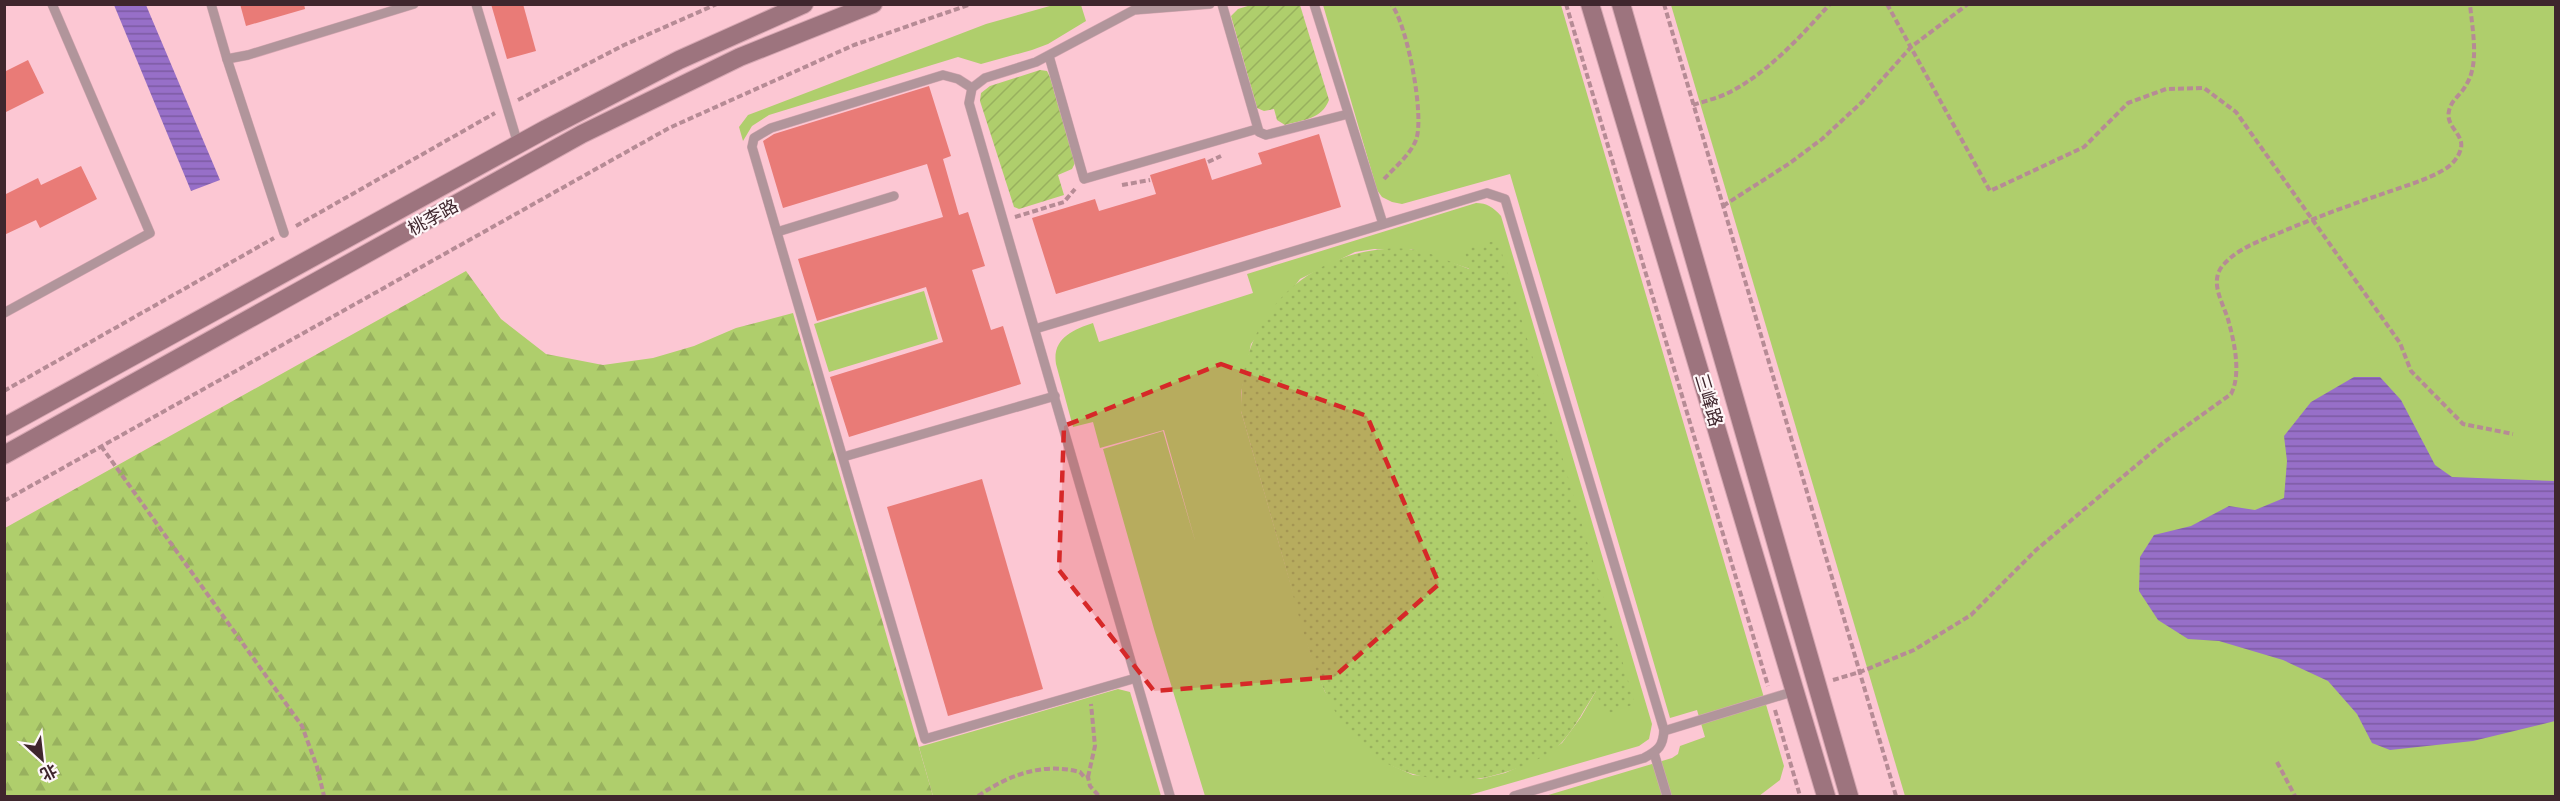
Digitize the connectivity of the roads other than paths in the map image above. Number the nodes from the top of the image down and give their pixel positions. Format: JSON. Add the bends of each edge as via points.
{"nodes":[{"id":1,"x":52,"y":4,"type":"edge"},
{"id":2,"x":211,"y":4,"type":"edge"},
{"id":3,"x":414,"y":4,"type":"edge"},
{"id":4,"x":476,"y":4,"type":"edge"},
{"id":5,"x":804,"y":4,"type":"edge"},
{"id":6,"x":873,"y":4,"type":"edge"},
{"id":7,"x":1210,"y":4,"type":"edge"},
{"id":8,"x":1222,"y":4,"type":"edge"},
{"id":9,"x":1314,"y":4,"type":"edge"},
{"id":10,"x":1590,"y":4,"type":"edge"},
{"id":11,"x":1621,"y":4,"type":"edge"},
{"id":12,"x":1134,"y":7,"type":"edge"},
{"id":13,"x":1049,"y":56,"type":"junction"},
{"id":14,"x":227,"y":59,"type":"junction"},
{"id":15,"x":972,"y":88,"type":"junction"},
{"id":16,"x":1348,"y":114,"type":"junction"},
{"id":17,"x":1257,"y":129,"type":"junction"},
{"id":18,"x":518,"y":144,"type":"junction"},
{"id":19,"x":894,"y":196,"type":"dead end"},
{"id":20,"x":1383,"y":224,"type":"junction"},
{"id":21,"x":777,"y":232,"type":"junction"},
{"id":22,"x":284,"y":233,"type":"road end"},
{"id":23,"x":4,"y":313,"type":"edge"},
{"id":24,"x":1035,"y":329,"type":"junction"},
{"id":25,"x":1054,"y":396,"type":"junction"},
{"id":26,"x":4,"y":427,"type":"edge"},
{"id":27,"x":4,"y":455,"type":"edge"},
{"id":28,"x":843,"y":457,"type":"junction"},
{"id":29,"x":1136,"y":678,"type":"junction"},
{"id":30,"x":1795,"y":691,"type":"junction"},
{"id":31,"x":1664,"y":731,"type":"junction"},
{"id":32,"x":1654,"y":753,"type":"junction"},
{"id":33,"x":1845,"y":795,"type":"edge"},
{"id":34,"x":1170,"y":796,"type":"edge"},
{"id":35,"x":1514,"y":796,"type":"edge"},
{"id":36,"x":1667,"y":796,"type":"edge"},
{"id":37,"x":1826,"y":796,"type":"edge"}],
"edges":[{"from":1,"to":23,"type":"lane","via":[[150,233]]},
{"from":2,"to":14,"type":"lane"},
{"from":3,"to":14,"type":"lane"},
{"from":4,"to":18,"type":"lane"},
{"from":5,"to":18,"type":"main road","name":"桃李路","via":[[679,60]]},
{"from":6,"to":27,"type":"main road","name":"桃李路","via":[[740,57],[582,134]]},
{"from":7,"to":12,"type":"lane"},
{"from":8,"to":17,"type":"lane"},
{"from":9,"to":16,"type":"lane"},
{"from":10,"to":30,"type":"main road","name":"三峰路"},
{"from":11,"to":33,"type":"main road","name":"三峰路"},
{"from":12,"to":13,"type":"lane"},
{"from":13,"to":15,"type":"lane","via":[[985,78]]},
{"from":13,"to":17,"type":"lane","via":[[1084,179]]},
{"from":14,"to":22,"type":"lane"},
{"from":15,"to":21,"type":"lane","via":[[943,75],[771,128],[754,138],[752,147]]},
{"from":15,"to":24,"type":"lane","via":[[972,118]]},
{"from":16,"to":17,"type":"lane","via":[[1266,135]]},
{"from":16,"to":20,"type":"lane"},
{"from":18,"to":26,"type":"main road","name":"桃李路"},
{"from":19,"to":21,"type":"lane"},
{"from":20,"to":24,"type":"lane"},
{"from":20,"to":31,"type":"lane","via":[[1487,193],[1505,199]]},
{"from":21,"to":28,"type":"lane"},
{"from":24,"to":25,"type":"lane"},
{"from":25,"to":28,"type":"lane"},
{"from":25,"to":29,"type":"lane"},
{"from":28,"to":29,"type":"lane","via":[[925,739]]},
{"from":29,"to":34,"type":"lane"},
{"from":30,"to":31,"type":"lane"},
{"from":30,"to":37,"type":"main road","name":"三峰路"},
{"from":31,"to":32,"type":"lane","via":[[1664,741]]},
{"from":32,"to":35,"type":"lane"},
{"from":32,"to":36,"type":"lane"}]}
